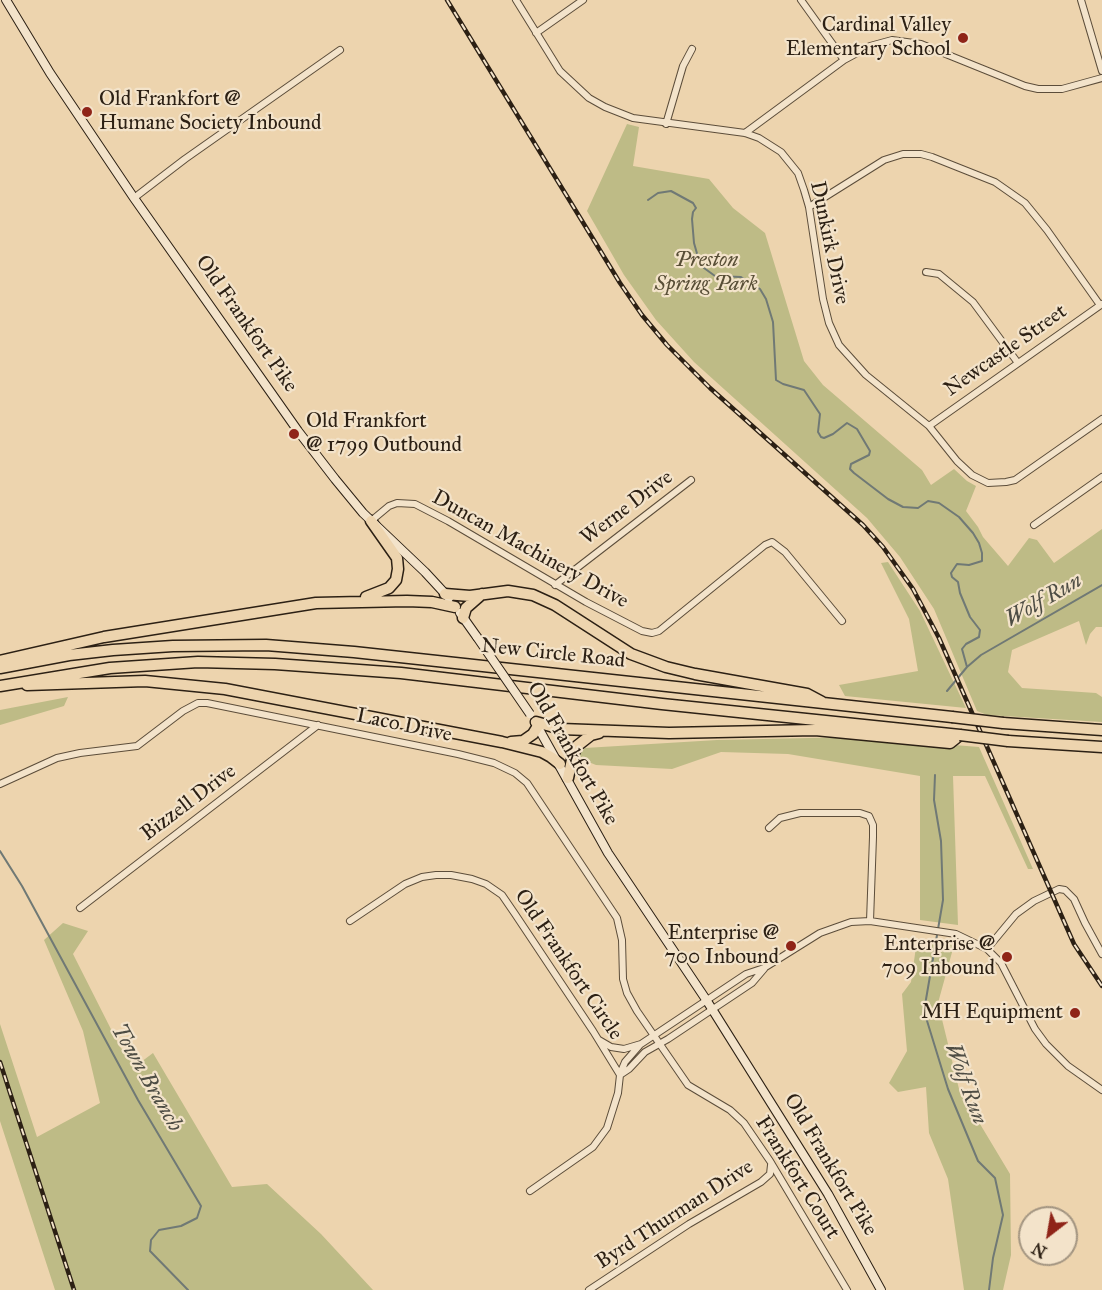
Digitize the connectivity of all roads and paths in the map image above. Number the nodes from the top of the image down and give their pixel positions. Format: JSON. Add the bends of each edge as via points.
{"nodes":[{"id":1,"x":6,"y":0,"type":"edge"},
{"id":2,"x":516,"y":0,"type":"edge"},
{"id":3,"x":583,"y":0,"type":"edge"},
{"id":4,"x":801,"y":0,"type":"edge"},
{"id":5,"x":1081,"y":0,"type":"edge"},
{"id":6,"x":536,"y":33,"type":"junction"},
{"id":7,"x":692,"y":49,"type":"dead end"},
{"id":8,"x":340,"y":50,"type":"dead end"},
{"id":9,"x":844,"y":60,"type":"junction"},
{"id":10,"x":1102,"y":71,"type":"edge"},
{"id":11,"x":1102,"y":78,"type":"edge"},
{"id":12,"x":666,"y":124,"type":"junction"},
{"id":13,"x":745,"y":134,"type":"junction"},
{"id":14,"x":134,"y":198,"type":"junction"},
{"id":15,"x":809,"y":207,"type":"junction"},
{"id":16,"x":926,"y":272,"type":"dead end"},
{"id":17,"x":1101,"y":304,"type":"edge"},
{"id":18,"x":1018,"y":363,"type":"junction"},
{"id":19,"x":1102,"y":419,"type":"edge"},
{"id":20,"x":929,"y":426,"type":"junction"},
{"id":21,"x":1102,"y":477,"type":"edge"},
{"id":22,"x":691,"y":480,"type":"dead end"},
{"id":23,"x":371,"y":521,"type":"junction"},
{"id":24,"x":1034,"y":525,"type":"dead end"},
{"id":25,"x":555,"y":585,"type":"junction"},
{"id":26,"x":445,"y":594,"type":"junction"},
{"id":27,"x":482,"y":594,"type":"junction"},
{"id":28,"x":357,"y":601,"type":"junction"},
{"id":29,"x":456,"y":607,"type":"junction"},
{"id":30,"x":463,"y":618,"type":"junction"},
{"id":31,"x":842,"y":621,"type":"dead end"},
{"id":32,"x":0,"y":662,"type":"edge"},
{"id":33,"x":0,"y":668,"type":"edge"},
{"id":34,"x":5,"y":685,"type":"edge"},
{"id":35,"x":827,"y":705,"type":"junction"},
{"id":36,"x":535,"y":721,"type":"junction"},
{"id":37,"x":318,"y":725,"type":"junction"},
{"id":38,"x":1102,"y":730,"type":"edge"},
{"id":39,"x":609,"y":732,"type":"junction"},
{"id":40,"x":960,"y":735,"type":"junction"},
{"id":41,"x":502,"y":742,"type":"junction"},
{"id":42,"x":1102,"y":747,"type":"edge"},
{"id":43,"x":560,"y":764,"type":"junction"},
{"id":44,"x":568,"y":778,"type":"junction"},
{"id":45,"x":0,"y":784,"type":"edge"},
{"id":46,"x":769,"y":828,"type":"dead end"},
{"id":47,"x":80,"y":908,"type":"dead end"},
{"id":48,"x":350,"y":921,"type":"dead end"},
{"id":49,"x":870,"y":921,"type":"junction"},
{"id":50,"x":987,"y":949,"type":"junction"},
{"id":51,"x":1102,"y":954,"type":"edge"},
{"id":52,"x":764,"y":968,"type":"junction"},
{"id":53,"x":707,"y":1001,"type":"junction"},
{"id":54,"x":712,"y":1009,"type":"junction"},
{"id":55,"x":654,"y":1037,"type":"junction"},
{"id":56,"x":599,"y":1040,"type":"junction"},
{"id":57,"x":641,"y":1044,"type":"junction"},
{"id":58,"x":659,"y":1044,"type":"junction"},
{"id":59,"x":620,"y":1075,"type":"junction"},
{"id":60,"x":1102,"y":1090,"type":"edge"},
{"id":61,"x":771,"y":1164,"type":"junction"},
{"id":62,"x":530,"y":1191,"type":"dead end"},
{"id":63,"x":589,"y":1290,"type":"edge"},
{"id":64,"x":847,"y":1290,"type":"edge"},
{"id":65,"x":881,"y":1290,"type":"edge"}],
"edges":[{"from":1,"to":14,"type":"main road","name":"Old Frankfort Pike"},
{"from":2,"to":6,"type":"street","name":"Dunkirk Drive"},
{"from":3,"to":6,"type":"street"},
{"from":4,"to":9,"type":"street"},
{"from":5,"to":10,"type":"street"},
{"from":6,"to":12,"type":"street","name":"Dunkirk Drive","via":[[560,71],[589,98],[619,113]]},
{"from":7,"to":12,"type":"street"},
{"from":8,"to":14,"type":"street"},
{"from":9,"to":11,"type":"street","via":[[892,40],[921,44],[1038,89],[1062,89]]},
{"from":9,"to":13,"type":"street"},
{"from":12,"to":13,"type":"street","name":"Dunkirk Drive"},
{"from":13,"to":15,"type":"street","name":"Dunkirk Drive","via":[[771,145],[790,162],[798,173]]},
{"from":14,"to":23,"type":"main road","name":"Old Frankfort Pike","via":[[298,431]]},
{"from":15,"to":17,"type":"street","via":[[884,160],[912,153],[938,159],[995,182],[1025,203]]},
{"from":15,"to":20,"type":"street","name":"Dunkirk Drive","via":[[823,299],[833,334],[856,365]]},
{"from":16,"to":18,"type":"street","via":[[939,274],[973,302]]},
{"from":17,"to":18,"type":"street","name":"Newcastle Street"},
{"from":18,"to":20,"type":"street","name":"Newcastle Street"},
{"from":19,"to":20,"type":"street","name":"Dunkirk Drive","via":[[1015,480],[988,483],[967,472]]},
{"from":21,"to":24,"type":"street"},
{"from":22,"to":25,"type":"street","name":"Werne Drive"},
{"from":23,"to":25,"type":"street","name":"Duncan Machinery Drive","via":[[397,502],[415,504]]},
{"from":23,"to":26,"type":"main road","name":"Old Frankfort Pike"},
{"from":23,"to":28,"type":"highway","via":[[397,558],[398,576],[389,588]]},
{"from":25,"to":31,"type":"street","name":"Duncan Machinery Drive","via":[[652,633],[772,542]]},
{"from":26,"to":27,"type":"highway"},
{"from":26,"to":29,"type":"main road","name":"Old Frankfort Pike"},
{"from":27,"to":30,"type":"highway","via":[[466,608]]},
{"from":27,"to":35,"type":"highway","via":[[508,591],[533,595],[609,641],[666,667],[807,694]]},
{"from":28,"to":29,"type":"highway","via":[[407,600]]},
{"from":28,"to":32,"type":"highway","via":[[316,603],[104,637]]},
{"from":29,"to":30,"type":"main road","name":"Old Frankfort Pike"},
{"from":30,"to":36,"type":"main road","name":"Old Frankfort Pike","bridge":true},
{"from":33,"to":35,"type":"highway","name":"New Circle Road","via":[[113,650],[266,645]]},
{"from":34,"to":40,"type":"highway","name":"New Circle Road","via":[[110,668],[198,662],[275,664],[401,674]]},
{"from":34,"to":41,"type":"highway","via":[[145,681],[214,687]]},
{"from":35,"to":38,"type":"highway","name":"New Circle Road","bridge":true},
{"from":36,"to":39,"type":"highway","via":[[561,729]]},
{"from":36,"to":41,"type":"highway","via":[[533,734],[523,741]]},
{"from":36,"to":43,"type":"main road","name":"Old Frankfort Pike"},
{"from":37,"to":45,"type":"street","name":"Laco Drive","via":[[198,703],[137,746],[57,758]]},
{"from":37,"to":47,"type":"street","name":"Bizzell Drive"},
{"from":37,"to":55,"type":"street","name":"Laco Drive","via":[[494,763],[524,778],[617,918],[627,993]]},
{"from":39,"to":40,"type":"highway","via":[[815,730],[951,743]]},
{"from":39,"to":44,"type":"highway","via":[[582,740],[573,755]]},
{"from":40,"to":42,"type":"highway","name":"New Circle Road","bridge":true},
{"from":41,"to":43,"type":"highway","via":[[542,752]]},
{"from":43,"to":44,"type":"main road","name":"Old Frankfort Pike"},
{"from":44,"to":53,"type":"main road","name":"Old Frankfort Pike","via":[[608,853]]},
{"from":46,"to":49,"type":"street","via":[[780,818],[800,813],[869,816],[873,825]]},
{"from":48,"to":56,"type":"street","name":"Old Frankfort Circle","via":[[422,877],[451,875],[486,884],[502,895]]},
{"from":49,"to":50,"type":"street","via":[[945,932]]},
{"from":49,"to":52,"type":"street","via":[[851,922],[820,933]]},
{"from":50,"to":51,"type":"street","via":[[1016,914],[1059,889],[1074,899]]},
{"from":50,"to":60,"type":"street","via":[[1001,963],[1046,1044],[1068,1066]]},
{"from":52,"to":53,"type":"street","via":[[746,974]]},
{"from":52,"to":54,"type":"street","via":[[752,983]]},
{"from":53,"to":54,"type":"main road","name":"Old Frankfort Pike"},
{"from":53,"to":55,"type":"street"},
{"from":54,"to":58,"type":"street"},
{"from":54,"to":65,"type":"main road","name":"Old Frankfort Pike","via":[[828,1194]]},
{"from":55,"to":57,"type":"street"},
{"from":55,"to":58,"type":"street","name":"Frankfort Court"},
{"from":56,"to":57,"type":"street","via":[[624,1049]]},
{"from":56,"to":59,"type":"street","name":"Old Frankfort Circle"},
{"from":57,"to":59,"type":"street","name":"Old Frankfort Circle","via":[[625,1062]]},
{"from":58,"to":59,"type":"street","name":"Old Frankfort Circle"},
{"from":58,"to":61,"type":"street","name":"Frankfort Court","via":[[688,1084],[744,1123]]},
{"from":59,"to":62,"type":"street","name":"Old Frankfort Circle","via":[[607,1128],[593,1147]]},
{"from":61,"to":63,"type":"street","name":"Byrd Thurman Drive","via":[[770,1174],[760,1182]]},
{"from":61,"to":64,"type":"street","name":"Frankfort Court"}]}
